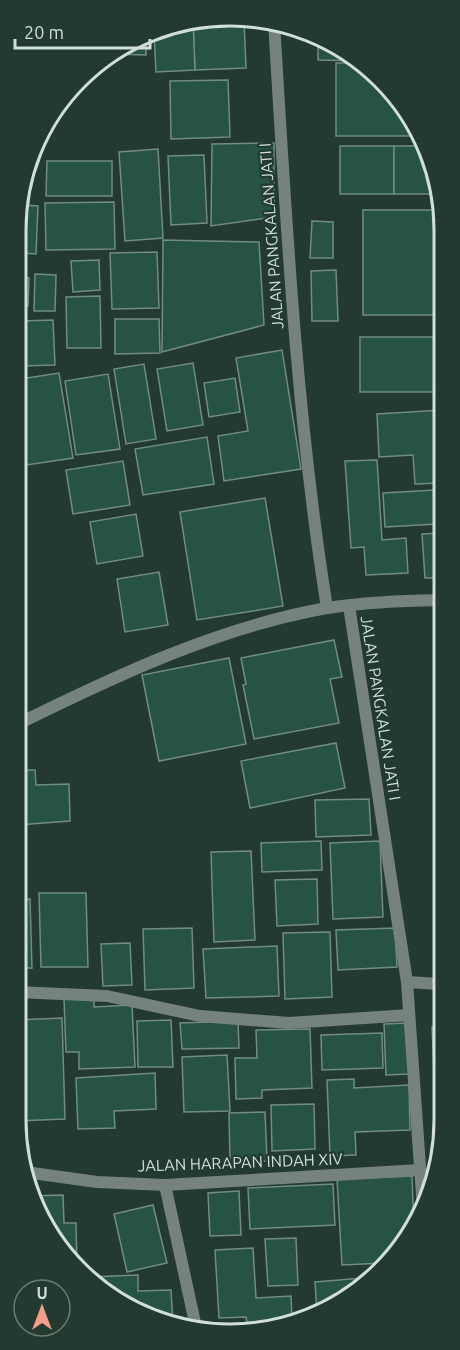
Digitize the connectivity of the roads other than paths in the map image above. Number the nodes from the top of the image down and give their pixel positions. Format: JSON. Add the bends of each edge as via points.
{"nodes":[{"id":1,"x":274,"y":30,"type":"edge"},
{"id":2,"x":434,"y":600,"type":"edge"},
{"id":3,"x":349,"y":606,"type":"junction"},
{"id":4,"x":327,"y":608,"type":"junction"},
{"id":5,"x":26,"y":720,"type":"edge"},
{"id":6,"x":407,"y":982,"type":"junction"},
{"id":7,"x":434,"y":984,"type":"edge"},
{"id":8,"x":26,"y":992,"type":"edge"},
{"id":9,"x":409,"y":1015,"type":"junction"},
{"id":10,"x":420,"y":1170,"type":"junction"},
{"id":11,"x":33,"y":1173,"type":"edge"},
{"id":12,"x":165,"y":1185,"type":"junction"},
{"id":13,"x":422,"y":1191,"type":"edge"},
{"id":14,"x":195,"y":1322,"type":"edge"}],
"edges":[{"from":1,"to":4,"type":"street","name":"JALAN PANGKALAN JATI I","via":[[290,293]]},
{"from":2,"to":3,"type":"street"},
{"from":3,"to":4,"type":"street","name":"JALAN PANGKALAN JATI I"},
{"from":3,"to":6,"type":"street","name":"JALAN PANGKALAN JATI I"},
{"from":4,"to":5,"type":"street","via":[[248,628],[155,661]]},
{"from":6,"to":7,"type":"street"},
{"from":6,"to":9,"type":"street","name":"JALAN PANGKALAN JATI I"},
{"from":8,"to":9,"type":"street","via":[[107,996],[200,1016],[289,1023]]},
{"from":9,"to":10,"type":"street","name":"JALAN PANGKALAN JATI I"},
{"from":10,"to":12,"type":"street","name":"JALAN HARAPAN INDAH XIV"},
{"from":10,"to":13,"type":"street","name":"JALAN PANGKALAN JATI I"},
{"from":11,"to":12,"type":"street","name":"JALAN HARAPAN INDAH XIV","via":[[97,1182]]},
{"from":12,"to":14,"type":"street"}]}
